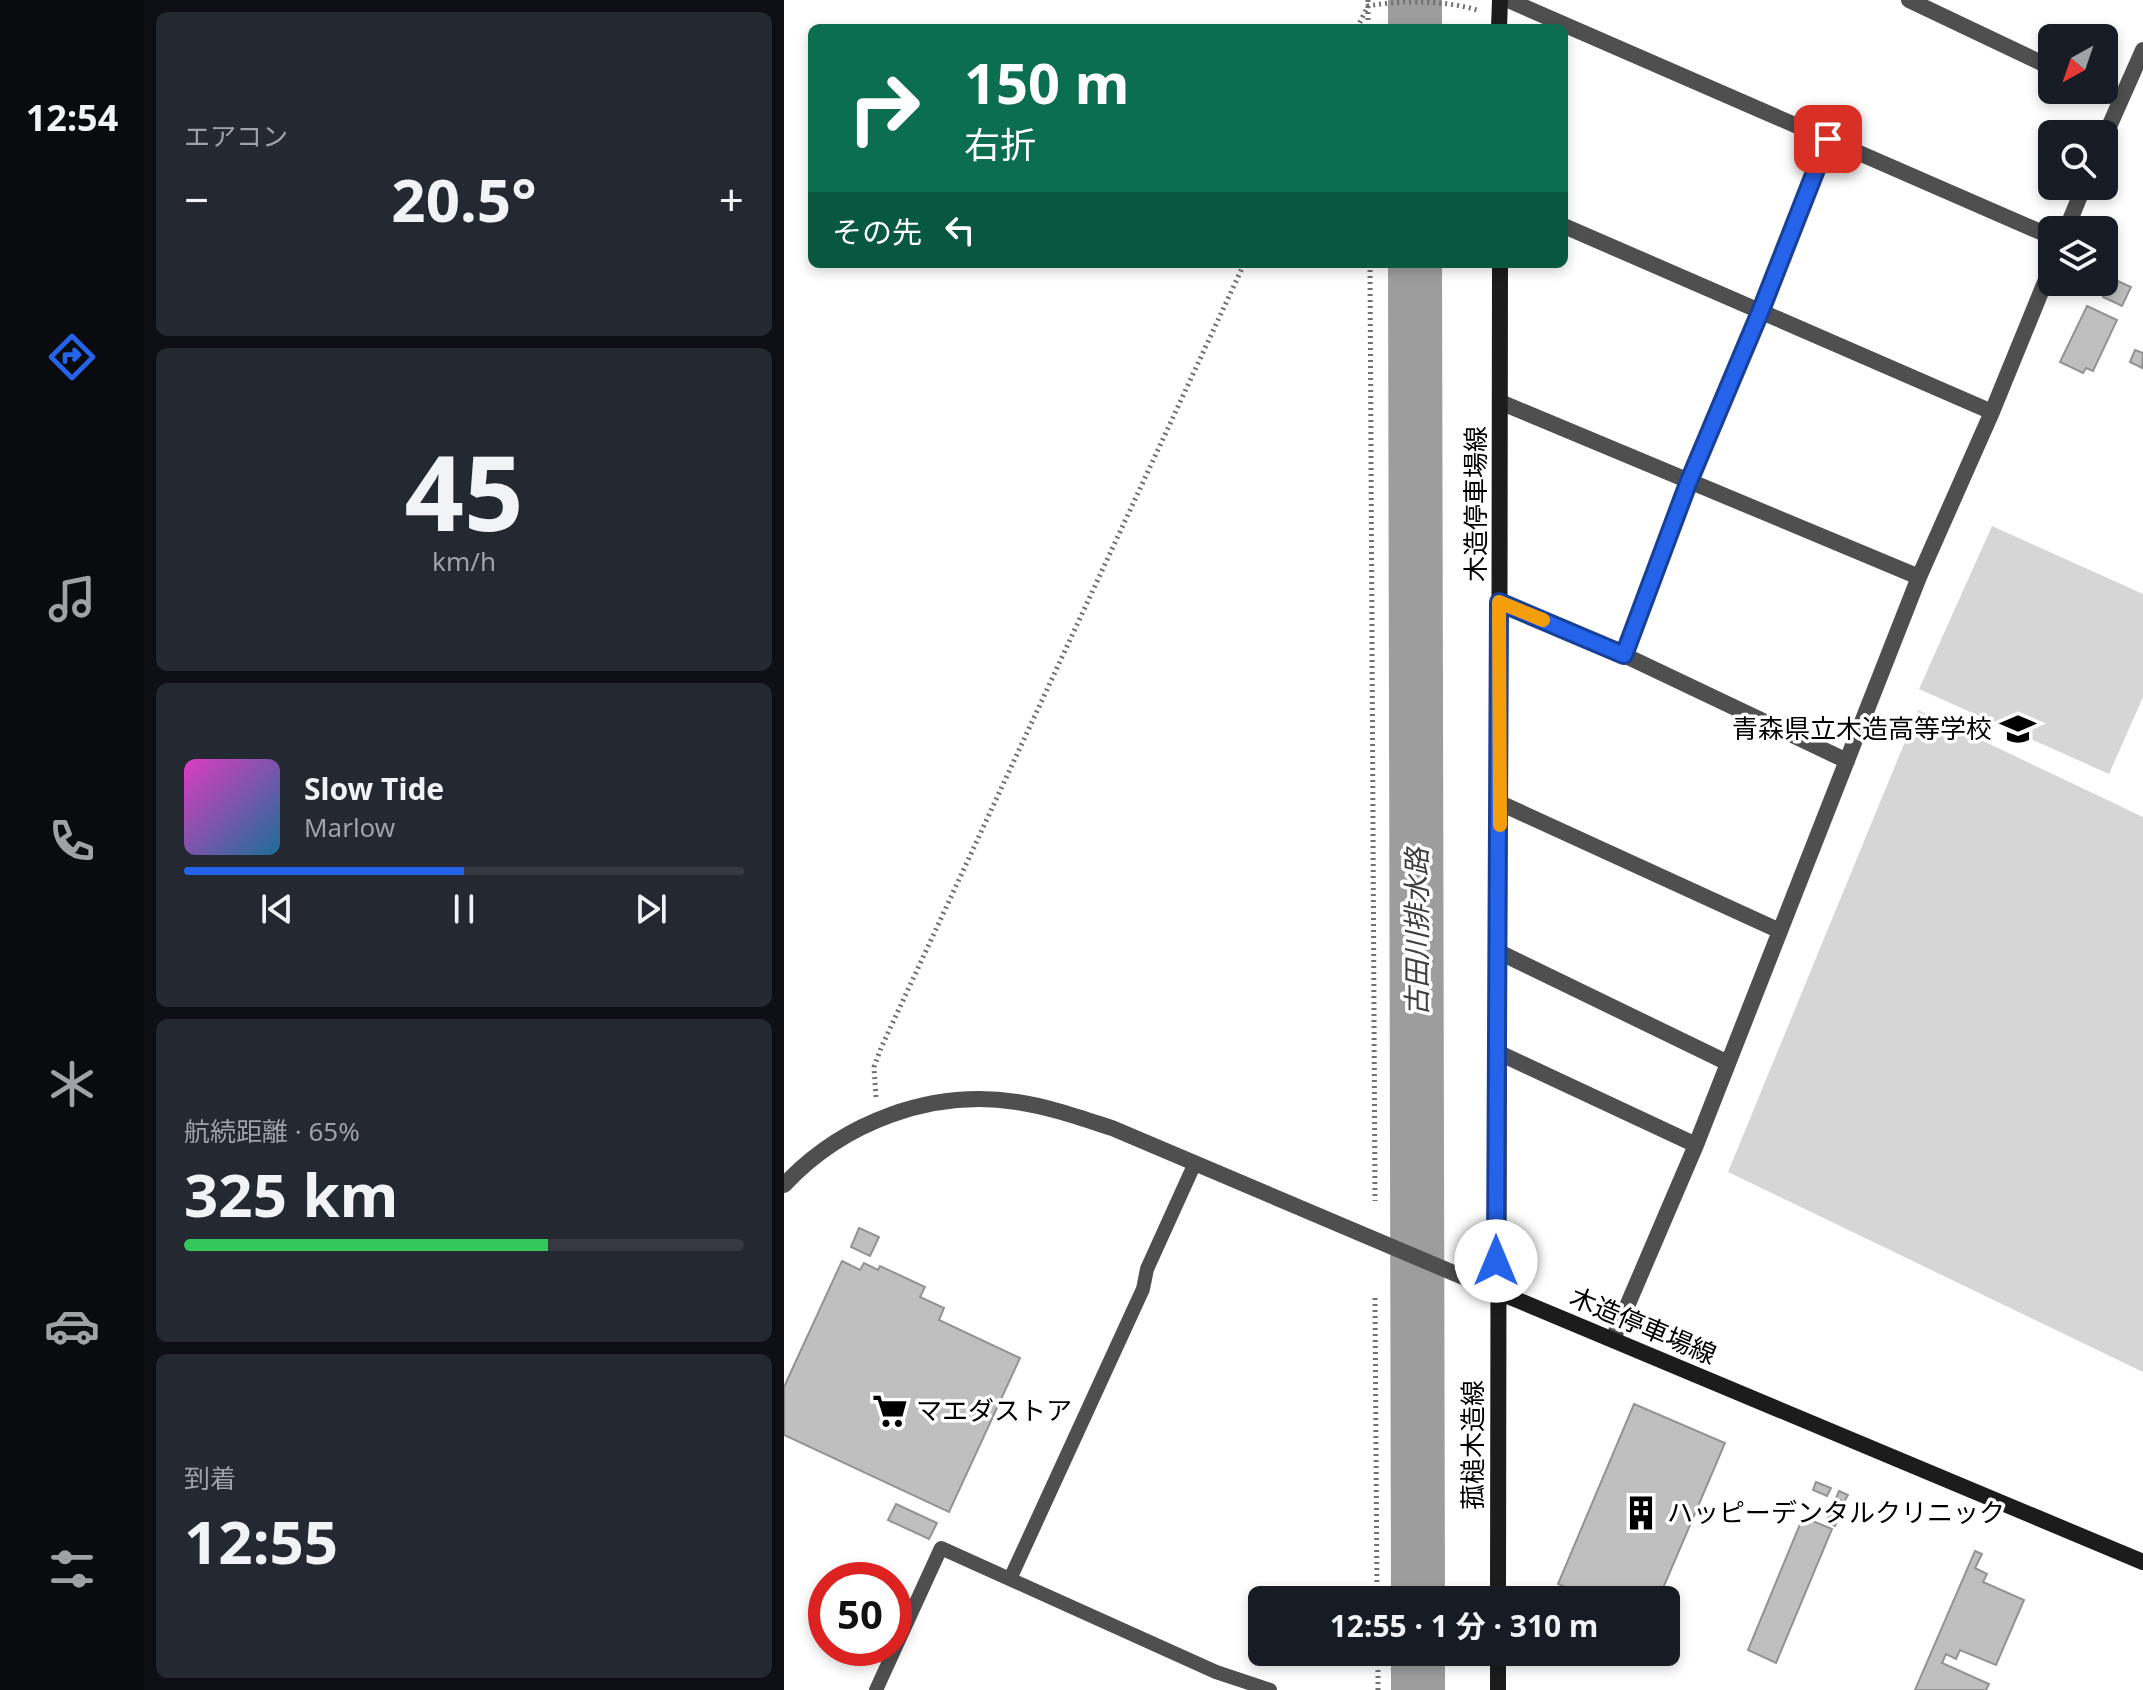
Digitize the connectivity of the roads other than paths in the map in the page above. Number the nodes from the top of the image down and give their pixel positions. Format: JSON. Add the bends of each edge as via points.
{"nodes":[{"id":1,"x":1500,"y":0,"type":"edge"},
{"id":2,"x":1508,"y":0,"type":"edge"},
{"id":3,"x":1909,"y":0,"type":"edge"},
{"id":4,"x":1499,"y":24,"type":"edge"},
{"id":5,"x":1563,"y":24,"type":"edge"},
{"id":6,"x":1568,"y":26,"type":"edge"},
{"id":7,"x":2143,"y":50,"type":"edge"},
{"id":8,"x":2038,"y":61,"type":"edge"},
{"id":9,"x":2120,"y":100,"type":"joint"},
{"id":10,"x":2112,"y":120,"type":"edge"},
{"id":11,"x":1828,"y":139,"type":"junction"},
{"id":12,"x":1568,"y":228,"type":"edge"},
{"id":13,"x":2038,"y":231,"type":"edge"},
{"id":14,"x":1500,"y":268,"type":"edge"},
{"id":15,"x":2039,"y":296,"type":"edge"},
{"id":16,"x":1761,"y":310,"type":"junction"},
{"id":17,"x":1500,"y":402,"type":"junction"},
{"id":18,"x":1992,"y":412,"type":"junction"},
{"id":19,"x":1689,"y":481,"type":"junction"},
{"id":20,"x":1919,"y":577,"type":"junction"},
{"id":21,"x":1499,"y":602,"type":"junction"},
{"id":22,"x":1624,"y":655,"type":"junction"},
{"id":23,"x":1847,"y":761,"type":"junction"},
{"id":24,"x":1500,"y":803,"type":"junction"},
{"id":25,"x":1780,"y":931,"type":"junction"},
{"id":26,"x":1499,"y":952,"type":"junction"},
{"id":27,"x":1497,"y":1052,"type":"junction"},
{"id":28,"x":1728,"y":1063,"type":"junction"},
{"id":29,"x":1696,"y":1145,"type":"junction"},
{"id":30,"x":1195,"y":1163,"type":"junction"},
{"id":31,"x":784,"y":1185,"type":"edge"},
{"id":32,"x":1496,"y":1291,"type":"junction"},
{"id":33,"x":1613,"y":1339,"type":"junction"},
{"id":34,"x":2143,"y":1562,"type":"edge"},
{"id":35,"x":1010,"y":1579,"type":"junction"},
{"id":36,"x":1498,"y":1586,"type":"edge"},
{"id":37,"x":1498,"y":1666,"type":"edge"},
{"id":38,"x":876,"y":1690,"type":"edge"},
{"id":39,"x":1270,"y":1690,"type":"edge"},
{"id":40,"x":1498,"y":1690,"type":"edge"}],
"edges":[{"from":1,"to":4,"type":"main road"},
{"from":2,"to":5,"type":"street"},
{"from":3,"to":8,"type":"street"},
{"from":6,"to":11,"type":"street"},
{"from":7,"to":9,"type":"street"},
{"from":9,"to":10,"type":"street"},
{"from":11,"to":13,"type":"street"},
{"from":11,"to":16,"type":"street"},
{"from":12,"to":16,"type":"street"},
{"from":14,"to":17,"type":"main road","name":"木造停車場線"},
{"from":15,"to":18,"type":"street"},
{"from":16,"to":18,"type":"street"},
{"from":16,"to":19,"type":"street"},
{"from":17,"to":19,"type":"street"},
{"from":17,"to":21,"type":"main road","name":"木造停車場線"},
{"from":18,"to":20,"type":"street"},
{"from":19,"to":20,"type":"street"},
{"from":19,"to":22,"type":"street"},
{"from":20,"to":23,"type":"street"},
{"from":21,"to":22,"type":"street"},
{"from":21,"to":24,"type":"main road","name":"木造停車場線"},
{"from":22,"to":23,"type":"street"},
{"from":23,"to":25,"type":"street"},
{"from":24,"to":25,"type":"street"},
{"from":24,"to":26,"type":"main road","name":"木造停車場線"},
{"from":25,"to":28,"type":"street"},
{"from":26,"to":27,"type":"main road","name":"木造停車場線"},
{"from":26,"to":28,"type":"street"},
{"from":27,"to":29,"type":"street"},
{"from":27,"to":32,"type":"main road","name":"木造停車場線"},
{"from":28,"to":29,"type":"street"},
{"from":29,"to":33,"type":"street"},
{"from":30,"to":31,"type":"street","via":[[1063,1112],[977,1099],[938,1102],[879,1118],[818,1154]]},
{"from":30,"to":32,"type":"street"},
{"from":30,"to":35,"type":"lane"},
{"from":32,"to":33,"type":"main road","name":"木造停車場線"},
{"from":32,"to":36,"type":"main road","name":"菰槌木造線"},
{"from":33,"to":34,"type":"main road","name":"木造停車場線"},
{"from":35,"to":38,"type":"lane","via":[[941,1548]]},
{"from":35,"to":39,"type":"lane","via":[[1216,1672]]},
{"from":37,"to":40,"type":"main road"}]}
